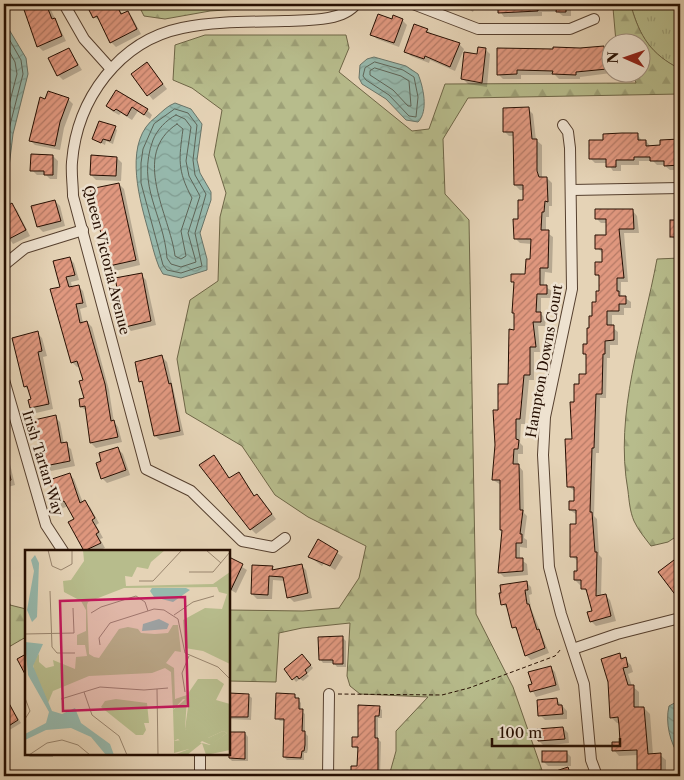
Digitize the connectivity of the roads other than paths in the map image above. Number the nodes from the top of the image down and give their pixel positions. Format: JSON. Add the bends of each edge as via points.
{"nodes":[{"id":1,"x":64,"y":4,"type":"edge"},
{"id":2,"x":356,"y":4,"type":"edge"},
{"id":3,"x":413,"y":4,"type":"edge"},
{"id":4,"x":594,"y":19,"type":"dead end"},
{"id":5,"x":110,"y":68,"type":"junction"},
{"id":6,"x":563,"y":124,"type":"dead end"},
{"id":7,"x":680,"y":188,"type":"edge"},
{"id":8,"x":572,"y":190,"type":"junction"},
{"id":9,"x":83,"y":230,"type":"junction"},
{"id":10,"x":4,"y":265,"type":"edge"},
{"id":11,"x":4,"y":380,"type":"edge"},
{"id":12,"x":285,"y":538,"type":"dead end"},
{"id":13,"x":62,"y":550,"type":"edge"},
{"id":14,"x":680,"y":618,"type":"edge"},
{"id":15,"x":573,"y":649,"type":"junction"},
{"id":16,"x":330,"y":694,"type":"road end"},
{"id":17,"x":200,"y":755,"type":"edge"},
{"id":18,"x":200,"y":776,"type":"edge"},
{"id":19,"x":328,"y":776,"type":"edge"},
{"id":20,"x":597,"y":776,"type":"edge"}],
"edges":[{"from":1,"to":5,"type":"street","via":[[84,39]]},
{"from":2,"to":5,"type":"street","name":"Queen Victoria Avenue","via":[[352,9],[323,20],[224,23],[181,28],[141,44]]},
{"from":3,"to":4,"type":"street","via":[[478,29],[570,29]]},
{"from":5,"to":9,"type":"street","name":"Queen Victoria Avenue","via":[[88,100],[77,129],[72,162],[73,196]]},
{"from":6,"to":8,"type":"street","name":"Hampton Downs Court","via":[[570,139]]},
{"from":7,"to":8,"type":"street"},
{"from":8,"to":15,"type":"street","name":"Hampton Downs Court","via":[[572,289],[545,416],[543,455],[549,567]]},
{"from":9,"to":10,"type":"street","via":[[25,248]]},
{"from":9,"to":12,"type":"street","name":"Queen Victoria Avenue","via":[[146,469],[191,491],[242,541],[274,547]]},
{"from":11,"to":13,"type":"street","name":"Irish Tartan Way","via":[[46,525]]},
{"from":14,"to":15,"type":"street"},
{"from":15,"to":20,"type":"street","name":"Hampton Downs Court","via":[[584,684],[592,760]]},
{"from":16,"to":19,"type":"street"},
{"from":17,"to":18,"type":"street"}]}
